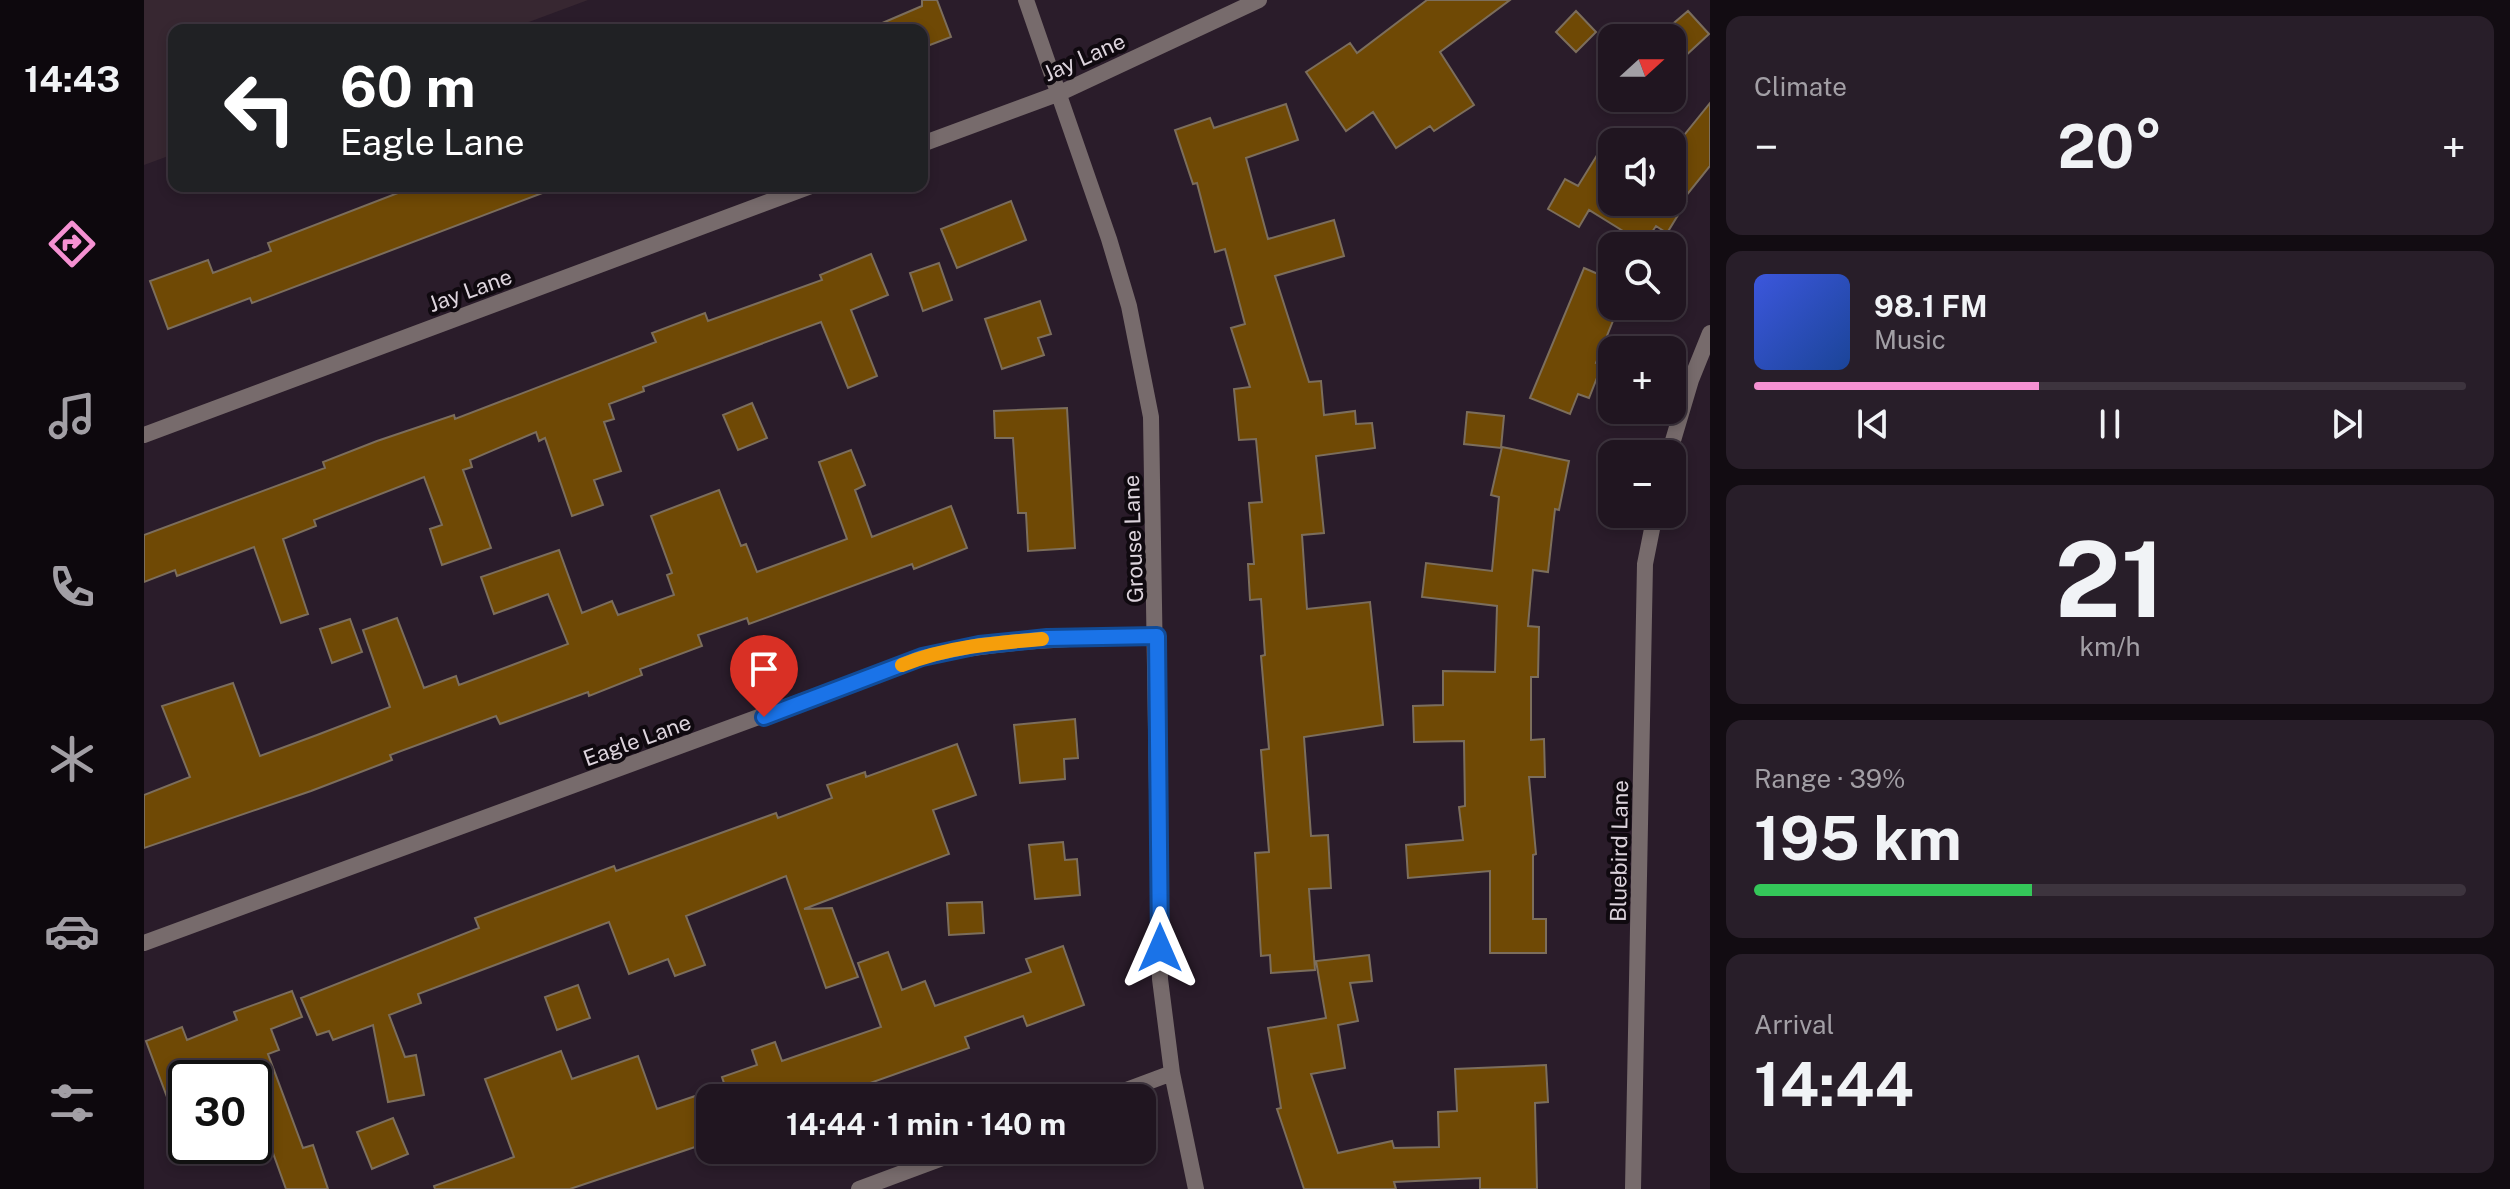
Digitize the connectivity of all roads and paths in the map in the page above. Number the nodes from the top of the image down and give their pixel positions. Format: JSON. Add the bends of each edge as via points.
{"nodes":[{"id":1,"x":1026,"y":0,"type":"edge"},
{"id":2,"x":1259,"y":0,"type":"edge"},
{"id":3,"x":1060,"y":93,"type":"junction"},
{"id":4,"x":928,"y":142,"type":"edge"},
{"id":5,"x":795,"y":192,"type":"edge"},
{"id":6,"x":1710,"y":333,"type":"edge"},
{"id":7,"x":144,"y":435,"type":"edge"},
{"id":8,"x":1673,"y":440,"type":"edge"},
{"id":9,"x":1652,"y":528,"type":"edge"},
{"id":10,"x":1157,"y":636,"type":"junction"},
{"id":11,"x":144,"y":943,"type":"edge"},
{"id":12,"x":1172,"y":1073,"type":"junction"},
{"id":13,"x":1143,"y":1084,"type":"edge"},
{"id":14,"x":926,"y":1164,"type":"edge"},
{"id":15,"x":859,"y":1189,"type":"edge"},
{"id":16,"x":1196,"y":1189,"type":"edge"},
{"id":17,"x":1633,"y":1189,"type":"edge"}],
"edges":[{"from":1,"to":3,"type":"street","name":"Grouse Lane"},
{"from":2,"to":3,"type":"street","name":"Jay Lane"},
{"from":3,"to":4,"type":"street","name":"Jay Lane"},
{"from":3,"to":10,"type":"street","name":"Grouse Lane","via":[[1129,306],[1151,417]]},
{"from":5,"to":7,"type":"street","name":"Jay Lane"},
{"from":6,"to":8,"type":"street"},
{"from":9,"to":17,"type":"street","name":"Bluebird Lane","via":[[1645,564]]},
{"from":10,"to":11,"type":"street","name":"Eagle Lane","via":[[1047,638],[922,657]]},
{"from":10,"to":12,"type":"street","name":"Grouse Lane","via":[[1160,979]]},
{"from":12,"to":13,"type":"street"},
{"from":12,"to":16,"type":"street","name":"Grouse Lane"},
{"from":14,"to":15,"type":"street"}]}
